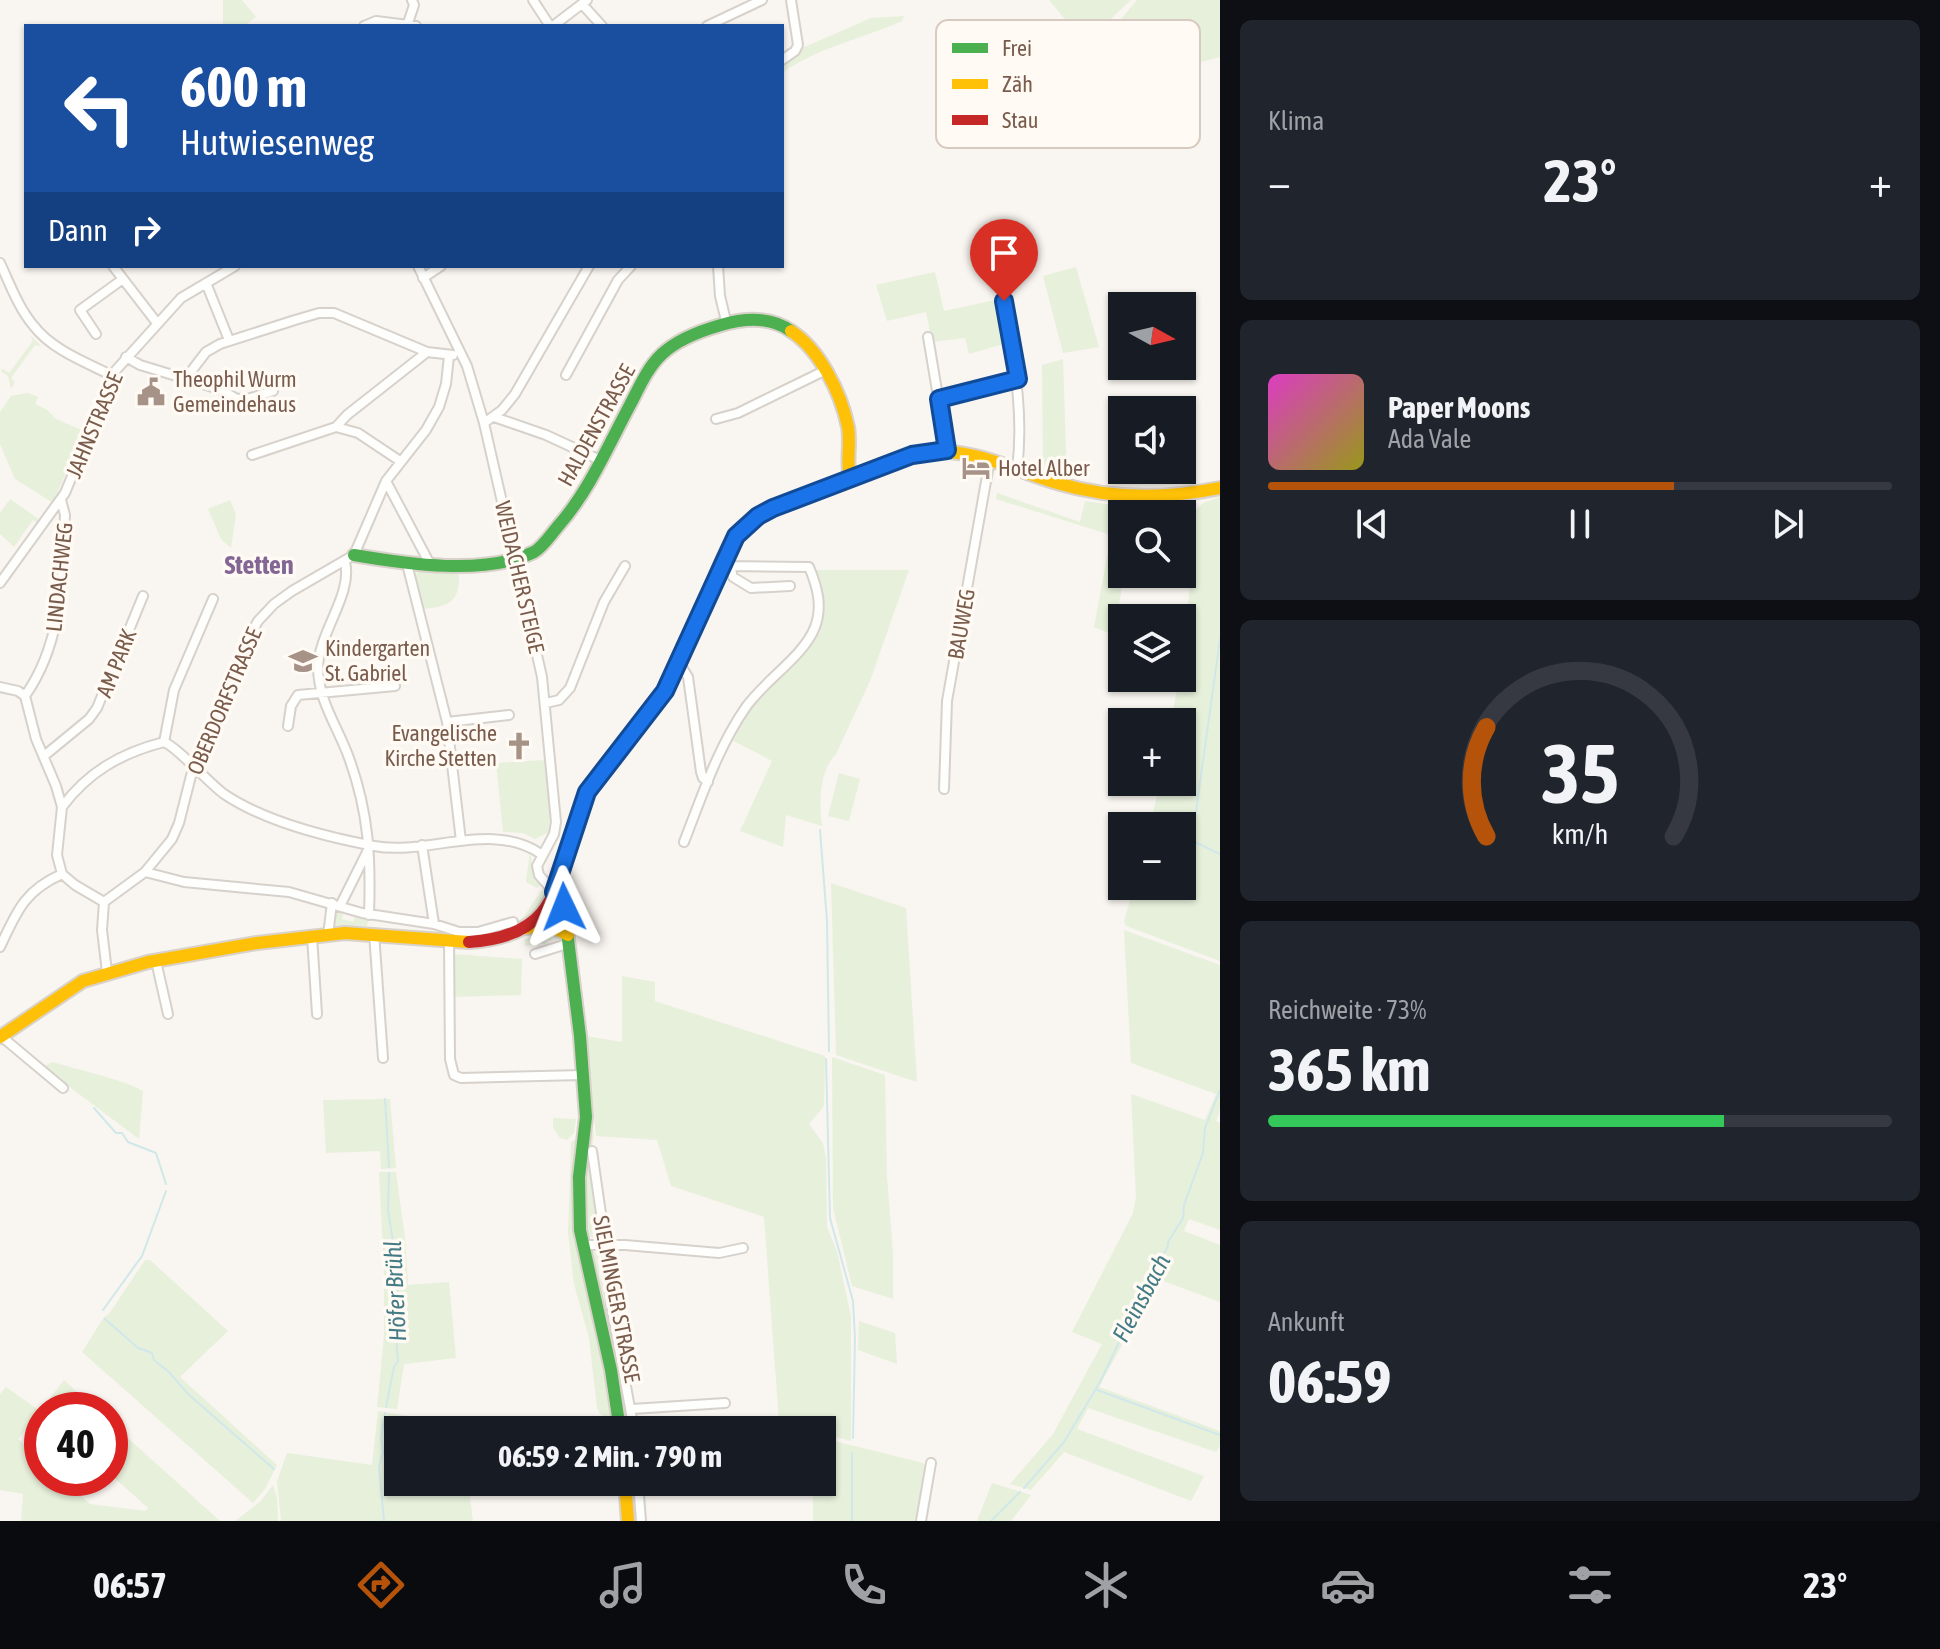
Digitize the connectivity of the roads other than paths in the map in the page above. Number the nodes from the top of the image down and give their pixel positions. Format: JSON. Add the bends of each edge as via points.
{"nodes":[{"id":1,"x":412,"y":0,"type":"edge"},
{"id":2,"x":533,"y":0,"type":"edge"},
{"id":3,"x":762,"y":0,"type":"edge"},
{"id":4,"x":791,"y":0,"type":"edge"},
{"id":5,"x":585,"y":2,"type":"edge"},
{"id":6,"x":369,"y":24,"type":"edge"},
{"id":7,"x":395,"y":24,"type":"edge"},
{"id":8,"x":409,"y":24,"type":"edge"},
{"id":9,"x":551,"y":24,"type":"edge"},
{"id":10,"x":555,"y":24,"type":"edge"},
{"id":11,"x":601,"y":24,"type":"edge"},
{"id":12,"x":711,"y":24,"type":"edge"},
{"id":13,"x":784,"y":58,"type":"edge"},
{"id":14,"x":0,"y":263,"type":"edge"},
{"id":15,"x":115,"y":268,"type":"edge"},
{"id":16,"x":232,"y":268,"type":"edge"},
{"id":17,"x":419,"y":268,"type":"edge"},
{"id":18,"x":438,"y":268,"type":"edge"},
{"id":19,"x":588,"y":268,"type":"edge"},
{"id":20,"x":629,"y":268,"type":"edge"},
{"id":21,"x":718,"y":268,"type":"edge"},
{"id":22,"x":423,"y":278,"type":"junction"},
{"id":23,"x":123,"y":279,"type":"junction"},
{"id":24,"x":206,"y":283,"type":"junction"},
{"id":25,"x":1002,"y":286,"type":"dead end"},
{"id":26,"x":726,"y":321,"type":"junction"},
{"id":27,"x":157,"y":323,"type":"junction"},
{"id":28,"x":96,"y":334,"type":"dead end"},
{"id":29,"x":928,"y":337,"type":"dead end"},
{"id":30,"x":229,"y":340,"type":"junction"},
{"id":31,"x":427,"y":352,"type":"junction"},
{"id":32,"x":460,"y":352,"type":"junction"},
{"id":33,"x":449,"y":356,"type":"junction"},
{"id":34,"x":126,"y":357,"type":"junction"},
{"id":35,"x":826,"y":370,"type":"junction"},
{"id":36,"x":566,"y":375,"type":"dead end"},
{"id":37,"x":113,"y":376,"type":"junction"},
{"id":38,"x":186,"y":378,"type":"junction"},
{"id":39,"x":1018,"y":379,"type":"junction"},
{"id":40,"x":273,"y":391,"type":"dead end"},
{"id":41,"x":939,"y":399,"type":"junction"},
{"id":42,"x":494,"y":417,"type":"junction"},
{"id":43,"x":716,"y":419,"type":"dead end"},
{"id":44,"x":484,"y":423,"type":"junction"},
{"id":45,"x":336,"y":427,"type":"junction"},
{"id":46,"x":947,"y":450,"type":"junction"},
{"id":47,"x":252,"y":455,"type":"dead end"},
{"id":48,"x":990,"y":459,"type":"junction"},
{"id":49,"x":600,"y":460,"type":"junction"},
{"id":50,"x":400,"y":461,"type":"junction"},
{"id":51,"x":1017,"y":469,"type":"junction"},
{"id":52,"x":850,"y":478,"type":"junction"},
{"id":53,"x":386,"y":481,"type":"junction"},
{"id":54,"x":1220,"y":488,"type":"edge"},
{"id":55,"x":61,"y":500,"type":"junction"},
{"id":56,"x":350,"y":558,"type":"junction"},
{"id":57,"x":516,"y":558,"type":"junction"},
{"id":58,"x":407,"y":564,"type":"junction"},
{"id":59,"x":726,"y":564,"type":"junction"},
{"id":60,"x":432,"y":566,"type":"junction"},
{"id":61,"x":625,"y":566,"type":"dead end"},
{"id":62,"x":0,"y":583,"type":"edge"},
{"id":63,"x":790,"y":586,"type":"dead end"},
{"id":64,"x":143,"y":596,"type":"dead end"},
{"id":65,"x":213,"y":599,"type":"dead end"},
{"id":66,"x":678,"y":666,"type":"junction"},
{"id":67,"x":395,"y":686,"type":"dead end"},
{"id":68,"x":0,"y":687,"type":"edge"},
{"id":69,"x":321,"y":693,"type":"junction"},
{"id":70,"x":25,"y":696,"type":"junction"},
{"id":71,"x":546,"y":703,"type":"junction"},
{"id":72,"x":509,"y":715,"type":"dead end"},
{"id":73,"x":447,"y":722,"type":"junction"},
{"id":74,"x":288,"y":726,"type":"dead end"},
{"id":75,"x":164,"y":742,"type":"junction"},
{"id":76,"x":44,"y":756,"type":"junction"},
{"id":77,"x":193,"y":768,"type":"junction"},
{"id":78,"x":708,"y":782,"type":"junction"},
{"id":79,"x":944,"y":789,"type":"dead end"},
{"id":80,"x":62,"y":807,"type":"junction"},
{"id":81,"x":461,"y":841,"type":"junction"},
{"id":82,"x":684,"y":842,"type":"dead end"},
{"id":83,"x":370,"y":845,"type":"junction"},
{"id":84,"x":422,"y":845,"type":"junction"},
{"id":85,"x":541,"y":854,"type":"junction"},
{"id":86,"x":145,"y":872,"type":"junction"},
{"id":87,"x":62,"y":874,"type":"junction"},
{"id":88,"x":554,"y":892,"type":"junction"},
{"id":89,"x":104,"y":902,"type":"junction"},
{"id":90,"x":336,"y":905,"type":"junction"},
{"id":91,"x":369,"y":915,"type":"junction"},
{"id":92,"x":424,"y":923,"type":"junction"},
{"id":93,"x":434,"y":924,"type":"junction"},
{"id":94,"x":518,"y":926,"type":"junction"},
{"id":95,"x":374,"y":933,"type":"junction"},
{"id":96,"x":328,"y":935,"type":"junction"},
{"id":97,"x":312,"y":936,"type":"junction"},
{"id":98,"x":421,"y":937,"type":"junction"},
{"id":99,"x":569,"y":939,"type":"junction"},
{"id":100,"x":449,"y":940,"type":"junction"},
{"id":101,"x":0,"y":947,"type":"edge"},
{"id":102,"x":535,"y":954,"type":"dead end"},
{"id":103,"x":156,"y":961,"type":"junction"},
{"id":104,"x":107,"y":972,"type":"junction"},
{"id":105,"x":168,"y":1014,"type":"dead end"},
{"id":106,"x":317,"y":1014,"type":"dead end"},
{"id":107,"x":0,"y":1036,"type":"edge"},
{"id":108,"x":383,"y":1058,"type":"dead end"},
{"id":109,"x":583,"y":1075,"type":"junction"},
{"id":110,"x":63,"y":1088,"type":"dead end"},
{"id":111,"x":592,"y":1151,"type":"dead end"},
{"id":112,"x":605,"y":1244,"type":"junction"},
{"id":113,"x":582,"y":1245,"type":"junction"},
{"id":114,"x":743,"y":1248,"type":"dead end"},
{"id":115,"x":725,"y":1403,"type":"dead end"},
{"id":116,"x":632,"y":1409,"type":"junction"},
{"id":117,"x":618,"y":1416,"type":"edge"},
{"id":118,"x":633,"y":1416,"type":"edge"},
{"id":119,"x":931,"y":1463,"type":"dead end"},
{"id":120,"x":626,"y":1496,"type":"edge"},
{"id":121,"x":639,"y":1496,"type":"edge"},
{"id":122,"x":628,"y":1521,"type":"edge"},
{"id":123,"x":641,"y":1521,"type":"edge"},
{"id":124,"x":921,"y":1521,"type":"edge"}],
"edges":[{"from":1,"to":8,"type":"street"},
{"from":2,"to":9,"type":"street"},
{"from":3,"to":12,"type":"street"},
{"from":4,"to":13,"type":"street","via":[[797,48]]},
{"from":5,"to":10,"type":"street"},
{"from":5,"to":11,"type":"street"},
{"from":6,"to":7,"type":"street"},
{"from":14,"to":37,"type":"street","via":[[41,334]]},
{"from":15,"to":23,"type":"street"},
{"from":16,"to":24,"type":"street","name":"JAHNSTRASSE"},
{"from":17,"to":22,"type":"street","name":"WEIDACHER STEIGE"},
{"from":18,"to":22,"type":"street"},
{"from":19,"to":42,"type":"street","via":[[515,394]]},
{"from":20,"to":36,"type":"street"},
{"from":21,"to":26,"type":"street"},
{"from":22,"to":32,"type":"street","name":"WEIDACHER STEIGE"},
{"from":23,"to":27,"type":"street"},
{"from":23,"to":28,"type":"street","via":[[80,310]]},
{"from":24,"to":27,"type":"street","name":"JAHNSTRASSE","via":[[181,298]]},
{"from":24,"to":30,"type":"street"},
{"from":25,"to":39,"type":"street"},
{"from":26,"to":35,"type":"street","name":"HALDENSTRASSE","via":[[760,319],[794,331]]},
{"from":26,"to":49,"type":"street","name":"HALDENSTRASSE","via":[[659,356]]},
{"from":27,"to":34,"type":"street","name":"JAHNSTRASSE"},
{"from":29,"to":41,"type":"street"},
{"from":30,"to":31,"type":"street","via":[[334,313]]},
{"from":30,"to":38,"type":"street","via":[[206,352]]},
{"from":31,"to":33,"type":"street"},
{"from":31,"to":45,"type":"street"},
{"from":32,"to":33,"type":"street"},
{"from":32,"to":44,"type":"street","name":"WEIDACHER STEIGE"},
{"from":33,"to":50,"type":"street","via":[[439,407]]},
{"from":34,"to":37,"type":"street","name":"JAHNSTRASSE"},
{"from":34,"to":38,"type":"street"},
{"from":35,"to":43,"type":"street"},
{"from":35,"to":52,"type":"street","name":"HALDENSTRASSE","via":[[848,426]]},
{"from":37,"to":55,"type":"street","name":"JAHNSTRASSE"},
{"from":38,"to":40,"type":"street","via":[[237,399]]},
{"from":39,"to":41,"type":"street"},
{"from":39,"to":51,"type":"street"},
{"from":41,"to":46,"type":"street"},
{"from":42,"to":44,"type":"street"},
{"from":42,"to":49,"type":"street"},
{"from":44,"to":57,"type":"street","name":"WEIDACHER STEIGE"},
{"from":45,"to":47,"type":"street"},
{"from":45,"to":50,"type":"street","via":[[358,433]]},
{"from":46,"to":48,"type":"street"},
{"from":46,"to":52,"type":"street","via":[[912,455]]},
{"from":48,"to":51,"type":"street"},
{"from":48,"to":79,"type":"street","name":"BAUWEG","via":[[947,701]]},
{"from":49,"to":57,"type":"street","name":"HALDENSTRASSE","via":[[573,506],[541,545]]},
{"from":50,"to":53,"type":"street"},
{"from":51,"to":54,"type":"street","via":[[1109,493],[1161,496]]},
{"from":52,"to":59,"type":"street","via":[[758,516],[736,536]]},
{"from":53,"to":56,"type":"street"},
{"from":53,"to":60,"type":"street"},
{"from":55,"to":62,"type":"street","name":"JAHNSTRASSE"},
{"from":55,"to":70,"type":"street","name":"LINDACHWEG","via":[[65,515],[55,634],[45,664]]},
{"from":56,"to":58,"type":"street"},
{"from":56,"to":69,"type":"street","via":[[320,650]]},
{"from":56,"to":77,"type":"street","name":"OBERDORFSTRASSE","via":[[292,591],[258,621],[225,706]]},
{"from":57,"to":60,"type":"street"},
{"from":57,"to":71,"type":"street","name":"WEIDACHER STEIGE"},
{"from":58,"to":60,"type":"street"},
{"from":58,"to":73,"type":"street"},
{"from":59,"to":63,"type":"street","via":[[733,577],[751,588]]},
{"from":59,"to":66,"type":"street"},
{"from":59,"to":78,"type":"street","via":[[809,567],[819,599],[814,629],[744,710]]},
{"from":61,"to":71,"type":"street","via":[[604,602],[570,688],[559,700]]},
{"from":64,"to":76,"type":"street","name":"AM PARK","via":[[97,708]]},
{"from":65,"to":75,"type":"street","via":[[174,690]]},
{"from":66,"to":78,"type":"street","via":[[688,677],[701,772]]},
{"from":66,"to":88,"type":"street","via":[[649,713],[587,792]]},
{"from":67,"to":69,"type":"street"},
{"from":68,"to":70,"type":"street"},
{"from":69,"to":74,"type":"street","via":[[295,698]]},
{"from":69,"to":83,"type":"street","via":[[354,772]]},
{"from":70,"to":76,"type":"street"},
{"from":71,"to":85,"type":"street","name":"WEIDACHER STEIGE","via":[[556,822]]},
{"from":72,"to":73,"type":"street"},
{"from":73,"to":81,"type":"street"},
{"from":75,"to":77,"type":"street"},
{"from":75,"to":80,"type":"street","via":[[97,771]]},
{"from":76,"to":80,"type":"street"},
{"from":77,"to":83,"type":"street","via":[[225,795],[263,813]]},
{"from":77,"to":86,"type":"street","name":"OBERDORFSTRASSE","via":[[176,832]]},
{"from":78,"to":82,"type":"street"},
{"from":80,"to":87,"type":"street","via":[[57,855]]},
{"from":81,"to":84,"type":"street"},
{"from":81,"to":85,"type":"street","via":[[515,841]]},
{"from":83,"to":84,"type":"street"},
{"from":83,"to":90,"type":"street"},
{"from":83,"to":91,"type":"street"},
{"from":84,"to":93,"type":"street"},
{"from":85,"to":88,"type":"street","via":[[537,871]]},
{"from":86,"to":89,"type":"street","name":"OBERDORFSTRASSE"},
{"from":86,"to":90,"type":"street","via":[[184,882],[289,892]]},
{"from":87,"to":89,"type":"street"},
{"from":87,"to":101,"type":"street","via":[[24,900]]},
{"from":88,"to":94,"type":"street","via":[[542,913]]},
{"from":88,"to":99,"type":"street","name":"SIELMINGER STRASSE","via":[[564,907]]},
{"from":89,"to":104,"type":"street"},
{"from":90,"to":91,"type":"street"},
{"from":90,"to":96,"type":"street"},
{"from":91,"to":92,"type":"street"},
{"from":92,"to":93,"type":"street"},
{"from":92,"to":98,"type":"street"},
{"from":93,"to":94,"type":"street","via":[[469,933]]},
{"from":94,"to":99,"type":"street","via":[[549,925]]},
{"from":94,"to":100,"type":"street","via":[[491,940]]},
{"from":95,"to":96,"type":"street"},
{"from":95,"to":98,"type":"street"},
{"from":95,"to":108,"type":"street"},
{"from":96,"to":97,"type":"street"},
{"from":97,"to":103,"type":"street"},
{"from":97,"to":106,"type":"street"},
{"from":98,"to":100,"type":"street"},
{"from":99,"to":102,"type":"street"},
{"from":99,"to":109,"type":"street","name":"SIELMINGER STRASSE"},
{"from":100,"to":109,"type":"street","via":[[454,1075]]},
{"from":103,"to":104,"type":"street"},
{"from":103,"to":105,"type":"street"},
{"from":104,"to":107,"type":"street","via":[[68,990]]},
{"from":107,"to":110,"type":"street"},
{"from":109,"to":113,"type":"street","name":"SIELMINGER STRASSE","via":[[585,1126],[578,1201]]},
{"from":111,"to":112,"type":"street","name":"SIELMINGER STRASSE"},
{"from":112,"to":113,"type":"street"},
{"from":112,"to":114,"type":"street","via":[[719,1253]]},
{"from":112,"to":116,"type":"street","name":"SIELMINGER STRASSE"},
{"from":113,"to":117,"type":"street","name":"SIELMINGER STRASSE"},
{"from":115,"to":116,"type":"street"},
{"from":116,"to":118,"type":"street","name":"SIELMINGER STRASSE"},
{"from":119,"to":124,"type":"street"},
{"from":120,"to":122,"type":"street"},
{"from":121,"to":123,"type":"street"}]}
